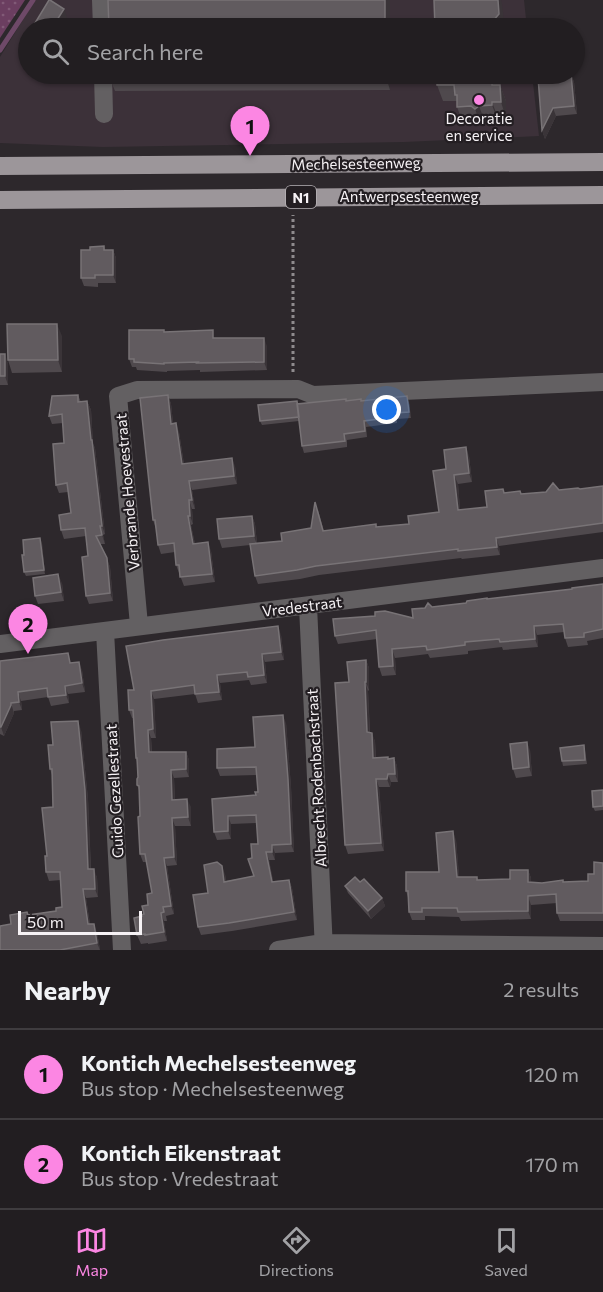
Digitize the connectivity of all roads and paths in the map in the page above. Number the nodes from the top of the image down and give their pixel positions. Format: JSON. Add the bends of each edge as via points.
{"nodes":[{"id":1,"x":101,"y":0,"type":"edge"},
{"id":2,"x":102,"y":18,"type":"edge"},
{"id":3,"x":103,"y":84,"type":"edge"},
{"id":4,"x":104,"y":114,"type":"dead end"},
{"id":5,"x":603,"y":162,"type":"edge"},
{"id":6,"x":0,"y":166,"type":"edge"},
{"id":7,"x":603,"y":195,"type":"edge"},
{"id":8,"x":0,"y":200,"type":"edge"},
{"id":9,"x":293,"y":214,"type":"dead end"},
{"id":10,"x":603,"y":381,"type":"edge"},
{"id":11,"x":296,"y":389,"type":"junction"},
{"id":12,"x":603,"y":568,"type":"edge"},
{"id":13,"x":308,"y":606,"type":"junction"},
{"id":14,"x":139,"y":626,"type":"junction"},
{"id":15,"x":105,"y":631,"type":"junction"},
{"id":16,"x":0,"y":644,"type":"edge"},
{"id":17,"x":603,"y":946,"type":"edge"},
{"id":18,"x":323,"y":947,"type":"edge"},
{"id":19,"x":122,"y":950,"type":"edge"},
{"id":20,"x":278,"y":950,"type":"edge"}],
"edges":[{"from":1,"to":2,"type":"street"},
{"from":3,"to":4,"type":"street"},
{"from":5,"to":6,"type":"main road","name":"Mechelsesteenweg","number":"N1"},
{"from":7,"to":8,"type":"main road","name":"Antwerpsesteenweg","number":"N1"},
{"from":9,"to":11,"type":"path"},
{"from":10,"to":11,"type":"street","via":[[313,395]]},
{"from":11,"to":14,"type":"street","name":"Verbrande Hoevestraat","via":[[137,390],[118,396]]},
{"from":12,"to":13,"type":"street","name":"Vredestraat"},
{"from":13,"to":14,"type":"street","name":"Vredestraat"},
{"from":13,"to":18,"type":"street","name":"Albrecht Rodenbachstraat"},
{"from":14,"to":15,"type":"street","name":"Vredestraat"},
{"from":15,"to":16,"type":"street","name":"Vredestraat"},
{"from":15,"to":19,"type":"street","name":"Guido Gezellestraat"},
{"from":17,"to":18,"type":"street"},
{"from":18,"to":20,"type":"street"}]}
